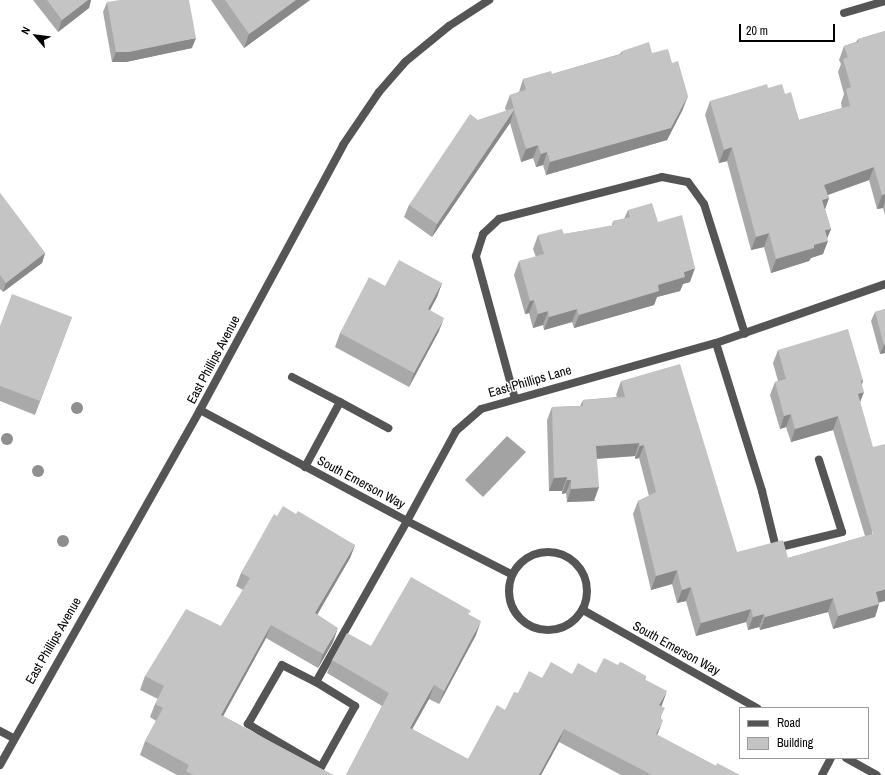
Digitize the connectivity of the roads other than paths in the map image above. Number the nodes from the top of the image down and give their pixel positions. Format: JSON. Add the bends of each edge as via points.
{"nodes":[{"id":1,"x":489,"y":0,"type":"edge"},
{"id":2,"x":885,"y":1,"type":"edge"},
{"id":3,"x":844,"y":13,"type":"dead end"},
{"id":4,"x":885,"y":284,"type":"edge"},
{"id":5,"x":745,"y":334,"type":"junction"},
{"id":6,"x":716,"y":343,"type":"junction"},
{"id":7,"x":292,"y":377,"type":"dead end"},
{"id":8,"x":515,"y":399,"type":"junction"},
{"id":9,"x":340,"y":402,"type":"junction"},
{"id":10,"x":200,"y":410,"type":"junction"},
{"id":11,"x":388,"y":428,"type":"dead end"},
{"id":12,"x":819,"y":460,"type":"dead end"},
{"id":13,"x":305,"y":467,"type":"junction"},
{"id":14,"x":407,"y":521,"type":"junction"},
{"id":15,"x":512,"y":574,"type":"junction"},
{"id":16,"x":583,"y":610,"type":"junction"},
{"id":17,"x":316,"y":682,"type":"junction"},
{"id":18,"x":755,"y":707,"type":"edge"},
{"id":19,"x":0,"y":731,"type":"edge"},
{"id":20,"x":13,"y":738,"type":"junction"},
{"id":21,"x":830,"y":759,"type":"edge"},
{"id":22,"x":848,"y":759,"type":"edge"},
{"id":23,"x":0,"y":765,"type":"edge"},
{"id":24,"x":822,"y":775,"type":"edge"},
{"id":25,"x":877,"y":775,"type":"edge"}],
"edges":[{"from":1,"to":10,"type":"street","name":"East Phillips Avenue","via":[[449,26],[405,62],[380,92],[343,146]]},
{"from":2,"to":3,"type":"street"},
{"from":4,"to":5,"type":"street","name":"East Phillips Lane"},
{"from":5,"to":6,"type":"street","name":"East Phillips Lane"},
{"from":5,"to":8,"type":"street","via":[[704,204],[688,182],[662,177],[499,219],[483,234],[476,256]]},
{"from":6,"to":8,"type":"street","name":"East Phillips Lane"},
{"from":6,"to":12,"type":"street","via":[[762,491],[776,548],[842,532]]},
{"from":7,"to":9,"type":"street"},
{"from":8,"to":14,"type":"street","name":"East Phillips Lane","via":[[480,409],[456,431]]},
{"from":9,"to":11,"type":"street"},
{"from":9,"to":13,"type":"street"},
{"from":10,"to":13,"type":"street","name":"South Emerson Way"},
{"from":10,"to":20,"type":"street","name":"East Phillips Avenue"},
{"from":13,"to":14,"type":"street","name":"South Emerson Way"},
{"from":14,"to":15,"type":"street","name":"South Emerson Way"},
{"from":14,"to":17,"type":"street","name":"East Phillips Lane"},
{"from":15,"to":16,"type":"street","via":[[508,594],[515,613],[530,627],[550,630],[569,624]]},
{"from":15,"to":16,"type":"street","via":[[525,558],[545,551],[566,555],[581,569],[588,589]]},
{"from":16,"to":18,"type":"street","name":"South Emerson Way"},
{"from":17,"to":17,"type":"street","via":[[282,664],[248,724],[321,767],[355,706]]},
{"from":19,"to":20,"type":"street"},
{"from":20,"to":23,"type":"street","name":"East Phillips Avenue"},
{"from":21,"to":24,"type":"street"},
{"from":22,"to":25,"type":"street"}]}
